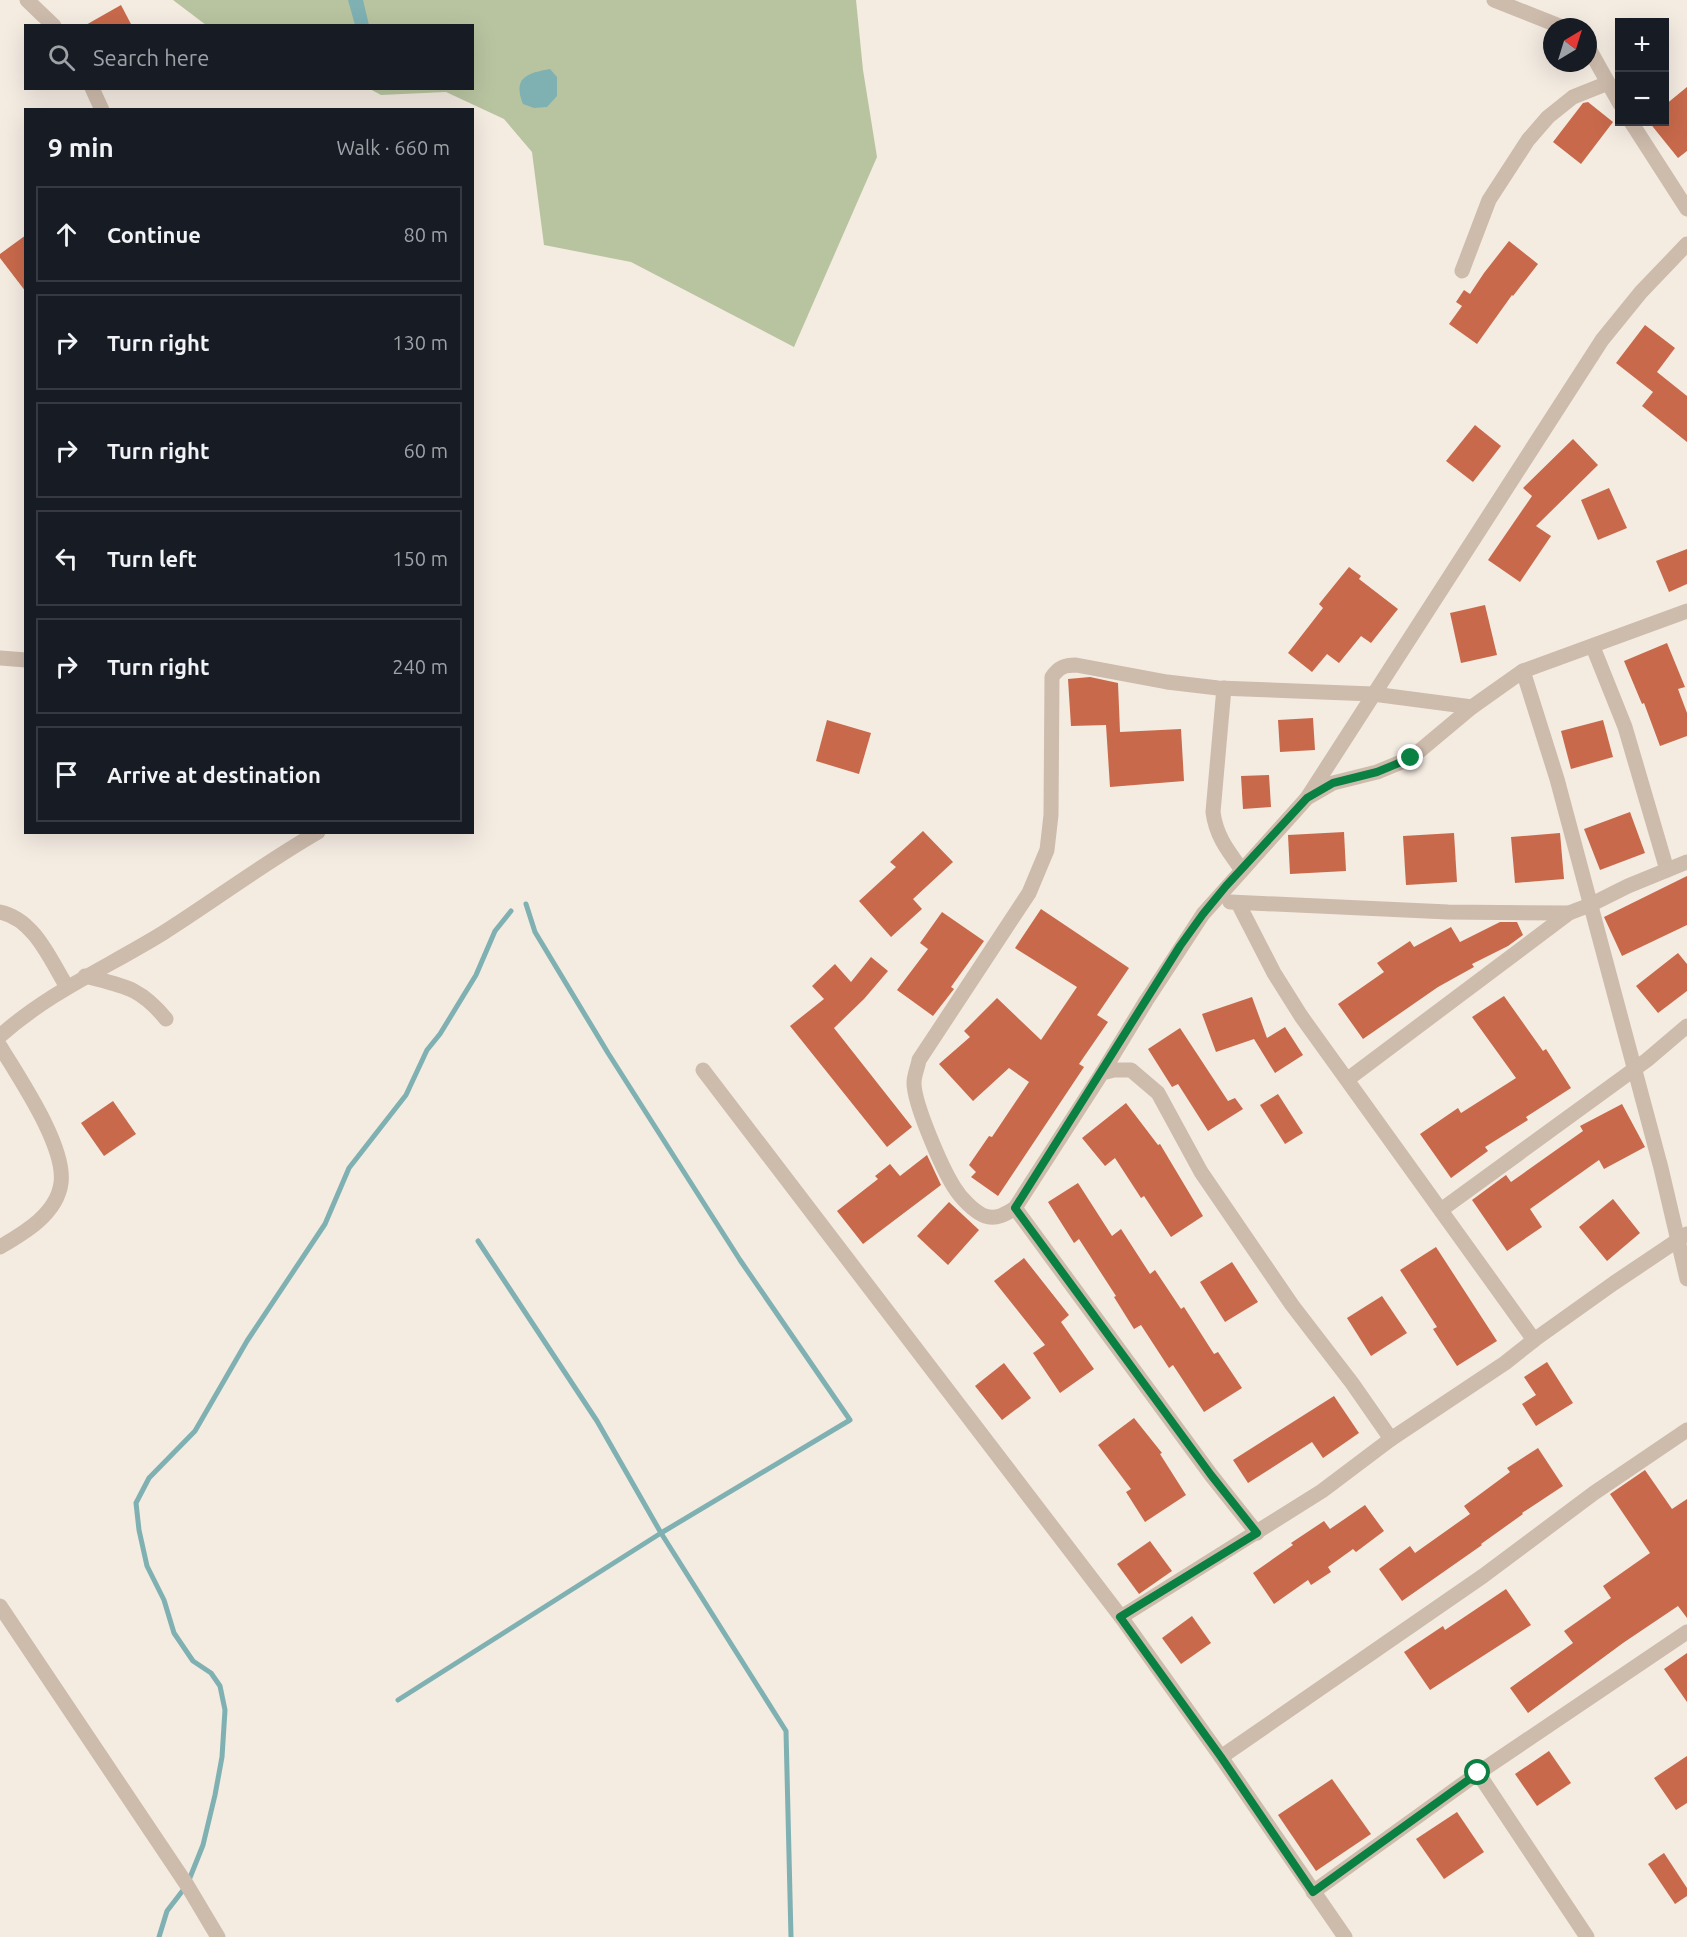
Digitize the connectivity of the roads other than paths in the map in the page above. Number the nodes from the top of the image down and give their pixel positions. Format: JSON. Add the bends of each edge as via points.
{"nodes":[{"id":1,"x":27,"y":0,"type":"edge"},
{"id":2,"x":1494,"y":0,"type":"edge"},
{"id":3,"x":1543,"y":19,"type":"edge"},
{"id":4,"x":52,"y":24,"type":"edge"},
{"id":5,"x":1597,"y":63,"type":"edge"},
{"id":6,"x":1608,"y":84,"type":"junction"},
{"id":7,"x":93,"y":90,"type":"edge"},
{"id":8,"x":1615,"y":96,"type":"edge"},
{"id":9,"x":101,"y":108,"type":"edge"},
{"id":10,"x":1634,"y":126,"type":"edge"},
{"id":11,"x":1687,"y":207,"type":"edge"},
{"id":12,"x":1687,"y":244,"type":"edge"},
{"id":13,"x":1462,"y":271,"type":"dead end"},
{"id":14,"x":1687,"y":611,"type":"edge"},
{"id":15,"x":1593,"y":646,"type":"junction"},
{"id":16,"x":0,"y":658,"type":"edge"},
{"id":17,"x":24,"y":660,"type":"edge"},
{"id":18,"x":1523,"y":671,"type":"junction"},
{"id":19,"x":1224,"y":688,"type":"junction"},
{"id":20,"x":1373,"y":694,"type":"junction"},
{"id":21,"x":1472,"y":707,"type":"junction"},
{"id":22,"x":1307,"y":798,"type":"junction"},
{"id":23,"x":315,"y":834,"type":"edge"},
{"id":24,"x":1687,"y":862,"type":"edge"},
{"id":25,"x":1242,"y":870,"type":"junction"},
{"id":26,"x":1667,"y":870,"type":"junction"},
{"id":27,"x":1213,"y":902,"type":"junction"},
{"id":28,"x":1238,"y":903,"type":"junction"},
{"id":29,"x":1590,"y":905,"type":"junction"},
{"id":30,"x":0,"y":912,"type":"edge"},
{"id":31,"x":1569,"y":913,"type":"junction"},
{"id":32,"x":85,"y":976,"type":"junction"},
{"id":33,"x":67,"y":987,"type":"junction"},
{"id":34,"x":166,"y":1019,"type":"dead end"},
{"id":35,"x":1687,"y":1026,"type":"edge"},
{"id":36,"x":0,"y":1036,"type":"edge"},
{"id":37,"x":0,"y":1046,"type":"edge"},
{"id":38,"x":1634,"y":1069,"type":"junction"},
{"id":39,"x":703,"y":1070,"type":"dead end"},
{"id":40,"x":1102,"y":1073,"type":"junction"},
{"id":41,"x":1348,"y":1079,"type":"junction"},
{"id":42,"x":1015,"y":1208,"type":"junction"},
{"id":43,"x":1441,"y":1210,"type":"junction"},
{"id":44,"x":1682,"y":1238,"type":"edge"},
{"id":45,"x":0,"y":1247,"type":"edge"},
{"id":46,"x":1687,"y":1279,"type":"edge"},
{"id":47,"x":1533,"y":1340,"type":"junction"},
{"id":48,"x":1687,"y":1430,"type":"edge"},
{"id":49,"x":1391,"y":1439,"type":"junction"},
{"id":50,"x":1257,"y":1533,"type":"junction"},
{"id":51,"x":0,"y":1606,"type":"edge"},
{"id":52,"x":1120,"y":1617,"type":"junction"},
{"id":53,"x":1687,"y":1632,"type":"edge"},
{"id":54,"x":1221,"y":1757,"type":"junction"},
{"id":55,"x":1478,"y":1773,"type":"junction"},
{"id":56,"x":1313,"y":1892,"type":"junction"},
{"id":57,"x":218,"y":1937,"type":"edge"},
{"id":58,"x":1345,"y":1937,"type":"edge"},
{"id":59,"x":1587,"y":1937,"type":"edge"}],
"edges":[{"from":1,"to":4,"type":"street"},
{"from":2,"to":3,"type":"street"},
{"from":5,"to":6,"type":"street"},
{"from":6,"to":8,"type":"street"},
{"from":6,"to":13,"type":"street","via":[[1573,98],[1548,117],[1528,140],[1488,200]]},
{"from":7,"to":9,"type":"street"},
{"from":10,"to":11,"type":"street"},
{"from":12,"to":20,"type":"street","via":[[1602,340]]},
{"from":14,"to":15,"type":"street"},
{"from":15,"to":18,"type":"street"},
{"from":15,"to":26,"type":"street","via":[[1625,727]]},
{"from":16,"to":17,"type":"street"},
{"from":18,"to":21,"type":"street"},
{"from":18,"to":29,"type":"street"},
{"from":19,"to":20,"type":"street"},
{"from":19,"to":25,"type":"street","via":[[1213,813],[1221,842]]},
{"from":19,"to":42,"type":"street","via":[[1076,665],[1065,666],[1052,676],[1047,850],[1029,892],[920,1060],[914,1082],[917,1104],[955,1189],[975,1211],[986,1216],[1002,1216]]},
{"from":20,"to":21,"type":"street"},
{"from":20,"to":22,"type":"street"},
{"from":21,"to":22,"type":"street","via":[[1411,758],[1333,783]]},
{"from":22,"to":25,"type":"street"},
{"from":23,"to":32,"type":"street","via":[[162,933]]},
{"from":24,"to":26,"type":"street"},
{"from":25,"to":27,"type":"street"},
{"from":26,"to":29,"type":"street"},
{"from":27,"to":28,"type":"street"},
{"from":27,"to":40,"type":"street","via":[[1180,946]]},
{"from":28,"to":31,"type":"street"},
{"from":28,"to":41,"type":"street","via":[[1301,1016]]},
{"from":29,"to":31,"type":"street"},
{"from":29,"to":38,"type":"street"},
{"from":30,"to":33,"type":"street","via":[[24,922]]},
{"from":31,"to":41,"type":"street"},
{"from":32,"to":33,"type":"street"},
{"from":32,"to":34,"type":"street","via":[[130,988],[145,996]]},
{"from":33,"to":36,"type":"street"},
{"from":35,"to":38,"type":"street"},
{"from":37,"to":45,"type":"street","via":[[43,1119],[60,1162],[61,1184],[43,1217]]},
{"from":38,"to":43,"type":"street"},
{"from":38,"to":44,"type":"street"},
{"from":39,"to":52,"type":"street"},
{"from":40,"to":42,"type":"street"},
{"from":40,"to":49,"type":"street","via":[[1131,1070],[1158,1094],[1218,1197]]},
{"from":41,"to":43,"type":"street"},
{"from":42,"to":50,"type":"street"},
{"from":43,"to":47,"type":"street"},
{"from":44,"to":46,"type":"street"},
{"from":44,"to":47,"type":"street"},
{"from":47,"to":49,"type":"street"},
{"from":48,"to":54,"type":"street"},
{"from":49,"to":50,"type":"street"},
{"from":50,"to":52,"type":"street"},
{"from":51,"to":57,"type":"street"},
{"from":52,"to":54,"type":"street"},
{"from":53,"to":55,"type":"street"},
{"from":54,"to":56,"type":"street"},
{"from":55,"to":56,"type":"street"},
{"from":55,"to":59,"type":"street"},
{"from":56,"to":58,"type":"street"}]}
